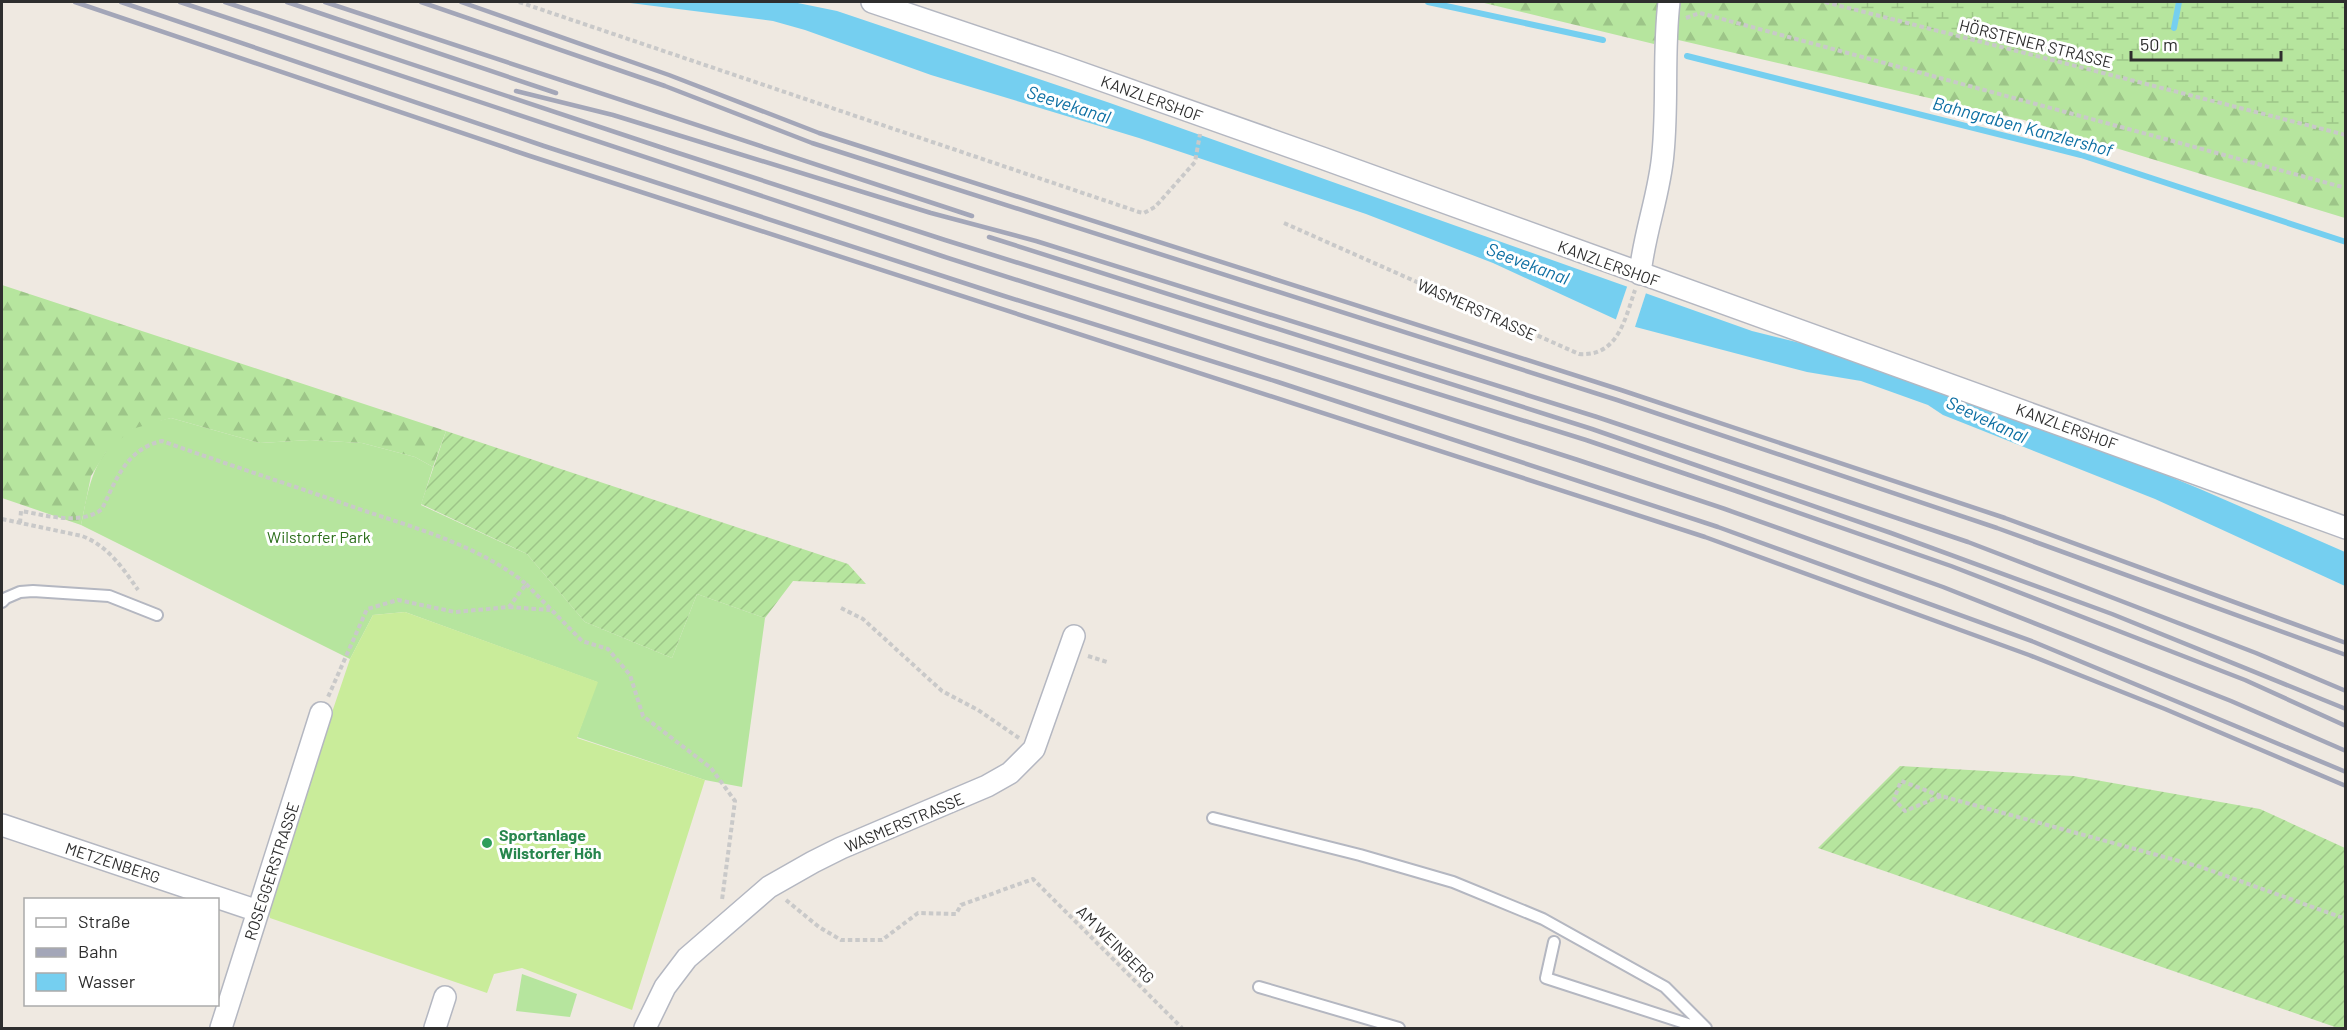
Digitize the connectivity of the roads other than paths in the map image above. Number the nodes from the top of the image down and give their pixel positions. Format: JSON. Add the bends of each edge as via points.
{"nodes":[{"id":1,"x":872,"y":2,"type":"edge"},
{"id":2,"x":1670,"y":2,"type":"edge"},
{"id":3,"x":1638,"y":279,"type":"junction"},
{"id":4,"x":2346,"y":528,"type":"edge"},
{"id":5,"x":2,"y":602,"type":"edge"},
{"id":6,"x":157,"y":615,"type":"road end"},
{"id":7,"x":1077,"y":645,"type":"road end"},
{"id":8,"x":321,"y":713,"type":"road end"},
{"id":9,"x":1213,"y":818,"type":"dead end"},
{"id":10,"x":2,"y":825,"type":"edge"},
{"id":11,"x":258,"y":911,"type":"junction"},
{"id":12,"x":1554,"y":942,"type":"dead end"},
{"id":13,"x":1259,"y":987,"type":"dead end"},
{"id":14,"x":445,"y":997,"type":"dead end"},
{"id":15,"x":221,"y":1029,"type":"edge"},
{"id":16,"x":435,"y":1029,"type":"edge"},
{"id":17,"x":645,"y":1029,"type":"edge"},
{"id":18,"x":1399,"y":1029,"type":"edge"},
{"id":19,"x":1700,"y":1029,"type":"edge"},
{"id":20,"x":1706,"y":1029,"type":"edge"}],
"edges":[{"from":1,"to":3,"type":"street","name":"KANZLERSHOF","via":[[1068,68]]},
{"from":2,"to":3,"type":"street","via":[[1663,154]]},
{"from":3,"to":4,"type":"street","name":"KANZLERSHOF"},
{"from":5,"to":6,"type":"lane","via":[[20,592],[33,591],[109,596]]},
{"from":7,"to":17,"type":"street","name":"WASMERSTRASSE","via":[[1034,749],[1010,773],[832,853],[769,887],[687,958],[665,987]]},
{"from":8,"to":11,"type":"street","name":"ROSEGGERSTRASSE"},
{"from":9,"to":20,"type":"lane","via":[[1453,882],[1543,919],[1665,987]]},
{"from":10,"to":11,"type":"street","name":"METZENBERG"},
{"from":11,"to":15,"type":"street","name":"ROSEGGERSTRASSE"},
{"from":12,"to":19,"type":"lane","via":[[1546,978]]},
{"from":13,"to":18,"type":"lane"},
{"from":14,"to":16,"type":"street"}]}
